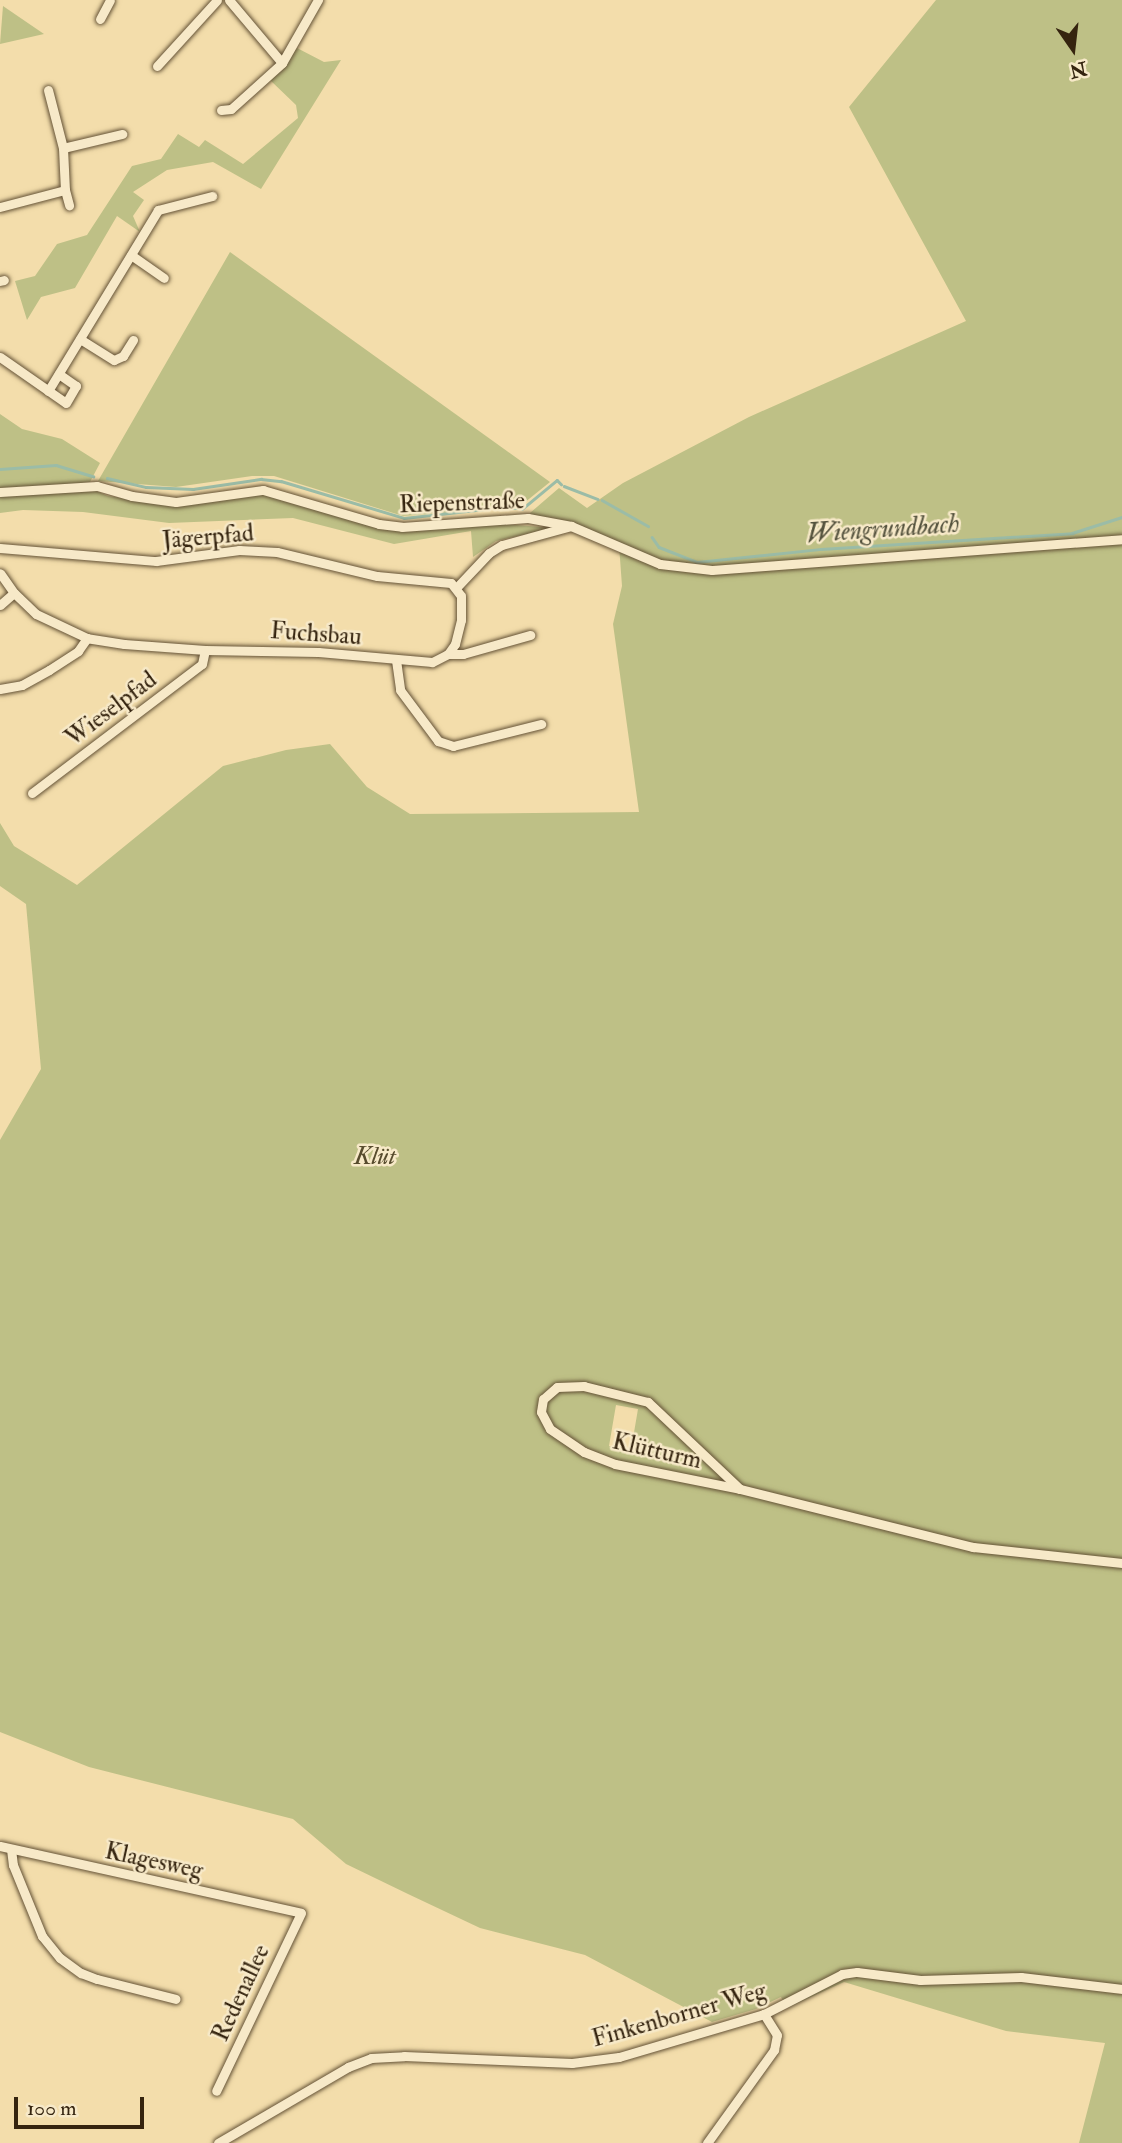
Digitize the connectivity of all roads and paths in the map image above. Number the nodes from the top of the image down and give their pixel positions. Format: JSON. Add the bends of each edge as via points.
{"nodes":[{"id":1,"x":110,"y":0,"type":"edge"},
{"id":2,"x":216,"y":0,"type":"edge"},
{"id":3,"x":229,"y":0,"type":"edge"},
{"id":4,"x":318,"y":0,"type":"edge"},
{"id":5,"x":100,"y":19,"type":"dead end"},
{"id":6,"x":282,"y":62,"type":"junction"},
{"id":7,"x":157,"y":66,"type":"dead end"},
{"id":8,"x":48,"y":90,"type":"dead end"},
{"id":9,"x":221,"y":110,"type":"dead end"},
{"id":10,"x":122,"y":134,"type":"dead end"},
{"id":11,"x":63,"y":148,"type":"junction"},
{"id":12,"x":65,"y":191,"type":"junction"},
{"id":13,"x":212,"y":196,"type":"dead end"},
{"id":14,"x":69,"y":205,"type":"dead end"},
{"id":15,"x":0,"y":207,"type":"edge"},
{"id":16,"x":131,"y":255,"type":"junction"},
{"id":17,"x":164,"y":278,"type":"dead end"},
{"id":18,"x":80,"y":339,"type":"junction"},
{"id":19,"x":133,"y":340,"type":"dead end"},
{"id":20,"x":0,"y":357,"type":"edge"},
{"id":21,"x":59,"y":374,"type":"junction"},
{"id":22,"x":48,"y":391,"type":"junction"},
{"id":23,"x":0,"y":492,"type":"edge"},
{"id":24,"x":571,"y":526,"type":"junction"},
{"id":25,"x":1122,"y":539,"type":"edge"},
{"id":26,"x":0,"y":548,"type":"edge"},
{"id":27,"x":0,"y":573,"type":"edge"},
{"id":28,"x":456,"y":588,"type":"junction"},
{"id":29,"x":14,"y":593,"type":"junction"},
{"id":30,"x":0,"y":605,"type":"edge"},
{"id":31,"x":530,"y":635,"type":"dead end"},
{"id":32,"x":87,"y":638,"type":"junction"},
{"id":33,"x":205,"y":650,"type":"junction"},
{"id":34,"x":448,"y":654,"type":"junction"},
{"id":35,"x":396,"y":660,"type":"junction"},
{"id":36,"x":0,"y":689,"type":"edge"},
{"id":37,"x":541,"y":724,"type":"dead end"},
{"id":38,"x":32,"y":793,"type":"dead end"},
{"id":39,"x":740,"y":1489,"type":"junction"},
{"id":40,"x":1122,"y":1563,"type":"edge"},
{"id":41,"x":0,"y":1846,"type":"edge"},
{"id":42,"x":11,"y":1849,"type":"junction"},
{"id":43,"x":300,"y":1913,"type":"joint"},
{"id":44,"x":1122,"y":1989,"type":"edge"},
{"id":45,"x":176,"y":1999,"type":"dead end"},
{"id":46,"x":764,"y":2014,"type":"junction"},
{"id":47,"x":216,"y":2091,"type":"dead end"},
{"id":48,"x":218,"y":2143,"type":"edge"},
{"id":49,"x":707,"y":2143,"type":"edge"}],
"edges":[{"from":1,"to":5,"type":"street"},
{"from":2,"to":7,"type":"street"},
{"from":3,"to":6,"type":"street"},
{"from":4,"to":6,"type":"street"},
{"from":6,"to":9,"type":"street","via":[[231,109]]},
{"from":8,"to":11,"type":"street"},
{"from":10,"to":11,"type":"street"},
{"from":11,"to":12,"type":"street"},
{"from":12,"to":14,"type":"street"},
{"from":12,"to":15,"type":"street"},
{"from":13,"to":16,"type":"street","via":[[158,210]]},
{"from":16,"to":17,"type":"street"},
{"from":16,"to":18,"type":"street"},
{"from":18,"to":19,"type":"street","via":[[114,360],[123,356]]},
{"from":18,"to":21,"type":"street"},
{"from":20,"to":22,"type":"street"},
{"from":21,"to":22,"type":"street"},
{"from":21,"to":22,"type":"street","via":[[76,386],[66,402]]},
{"from":23,"to":24,"type":"street","name":"Riepenstraße","via":[[97,486],[176,502],[263,490],[402,527],[528,518]]},
{"from":24,"to":25,"type":"street","name":"Riepenstraße","via":[[660,564],[712,570]]},
{"from":24,"to":28,"type":"street","via":[[502,545]]},
{"from":26,"to":28,"type":"street","name":"Jägerpfad","via":[[156,561],[258,550],[377,576],[443,581]]},
{"from":27,"to":29,"type":"street","name":"Fuchsbau"},
{"from":28,"to":34,"type":"street","via":[[463,603],[461,620]]},
{"from":29,"to":30,"type":"street"},
{"from":29,"to":32,"type":"street","name":"Fuchsbau","via":[[36,614]]},
{"from":31,"to":34,"type":"street","name":"Fuchsbau"},
{"from":32,"to":33,"type":"street","name":"Fuchsbau"},
{"from":32,"to":36,"type":"street","via":[[78,651],[49,670],[22,685]]},
{"from":33,"to":35,"type":"street","name":"Fuchsbau","via":[[318,652]]},
{"from":33,"to":38,"type":"street","name":"Wieselpfad","via":[[202,664]]},
{"from":34,"to":35,"type":"street","name":"Fuchsbau","via":[[432,662]]},
{"from":35,"to":37,"type":"street","via":[[400,690],[438,741],[453,746]]},
{"from":39,"to":39,"type":"street","name":"Klütturm","via":[[648,1402],[584,1386],[557,1387],[543,1399],[543,1421],[584,1452],[615,1464]]},
{"from":39,"to":40,"type":"street","name":"Klütturm","via":[[973,1547]]},
{"from":41,"to":42,"type":"street","name":"Klagesweg"},
{"from":42,"to":43,"type":"street","name":"Klagesweg"},
{"from":42,"to":45,"type":"street","via":[[42,1936],[60,1958],[80,1973]]},
{"from":43,"to":47,"type":"street","name":"Redenallee"},
{"from":44,"to":46,"type":"street","name":"Finkenborner Weg","via":[[1021,1977],[920,1980],[857,1972],[842,1974]]},
{"from":46,"to":48,"type":"street","name":"Finkenborner Weg","via":[[595,2062],[371,2058]]},
{"from":46,"to":49,"type":"street","via":[[777,2035],[774,2050]]}]}
